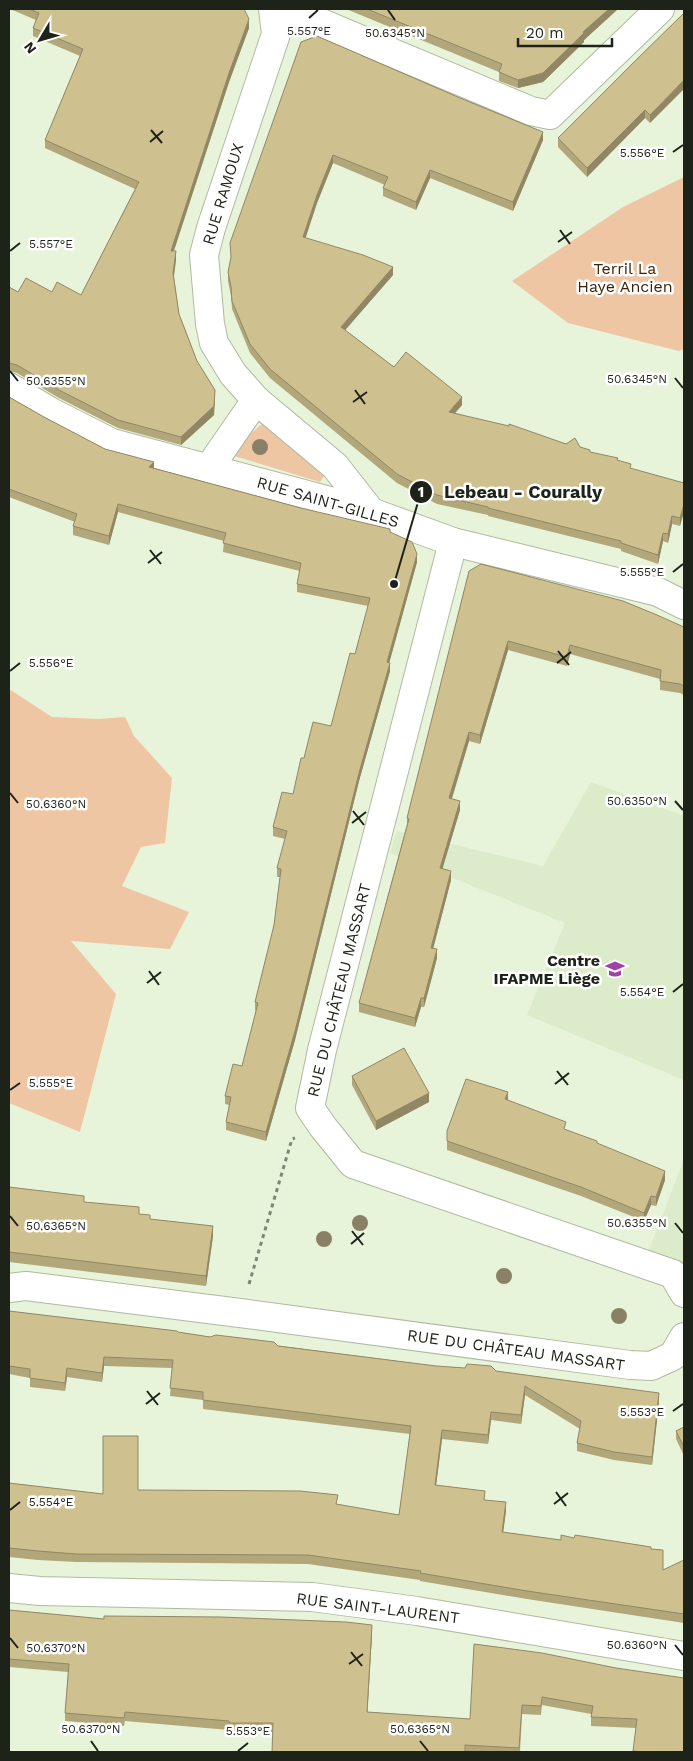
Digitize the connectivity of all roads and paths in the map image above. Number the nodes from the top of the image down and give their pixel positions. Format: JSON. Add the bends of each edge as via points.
{"nodes":[{"id":1,"x":273,"y":9,"type":"edge"},
{"id":2,"x":288,"y":9,"type":"edge"},
{"id":3,"x":660,"y":9,"type":"edge"},
{"id":4,"x":9,"y":387,"type":"edge"},
{"id":5,"x":256,"y":400,"type":"junction"},
{"id":6,"x":209,"y":468,"type":"junction"},
{"id":7,"x":371,"y":512,"type":"junction"},
{"id":8,"x":453,"y":542,"type":"junction"},
{"id":9,"x":684,"y":605,"type":"edge"},
{"id":10,"x":292,"y":1139,"type":"dead end"},
{"id":11,"x":9,"y":1288,"type":"edge"},
{"id":12,"x":684,"y":1293,"type":"edge"},
{"id":13,"x":240,"y":1313,"type":"junction"},
{"id":14,"x":684,"y":1337,"type":"edge"},
{"id":15,"x":9,"y":1588,"type":"edge"},
{"id":16,"x":684,"y":1656,"type":"edge"}],
"edges":[{"from":1,"to":5,"type":"street","name":"RUE RAMOUX","via":[[276,34],[204,255],[214,343],[233,374]]},
{"from":2,"to":3,"type":"street","via":[[531,111],[550,115]]},
{"from":4,"to":6,"type":"street","name":"RUE SAINT-GILLES","via":[[112,443]]},
{"from":5,"to":6,"type":"street"},
{"from":5,"to":7,"type":"street","name":"RUE RAMOUX","via":[[335,466]]},
{"from":6,"to":7,"type":"street","name":"RUE SAINT-GILLES"},
{"from":7,"to":8,"type":"street","name":"RUE SAINT-GILLES"},
{"from":8,"to":9,"type":"street","name":"RUE SAINT-GILLES","via":[[658,592]]},
{"from":8,"to":12,"type":"street","name":"RUE DU CHÂTEAU MASSART","via":[[322,1050],[310,1108],[353,1164],[673,1274]]},
{"from":10,"to":13,"type":"path"},
{"from":11,"to":13,"type":"street","name":"RUE DU CHÂTEAU MASSART","via":[[26,1286]]},
{"from":13,"to":14,"type":"street","name":"RUE DU CHÂTEAU MASSART","via":[[630,1365],[651,1366],[673,1356]]},
{"from":15,"to":16,"type":"street","name":"RUE SAINT-LAURENT","via":[[312,1597],[417,1611]]}]}
